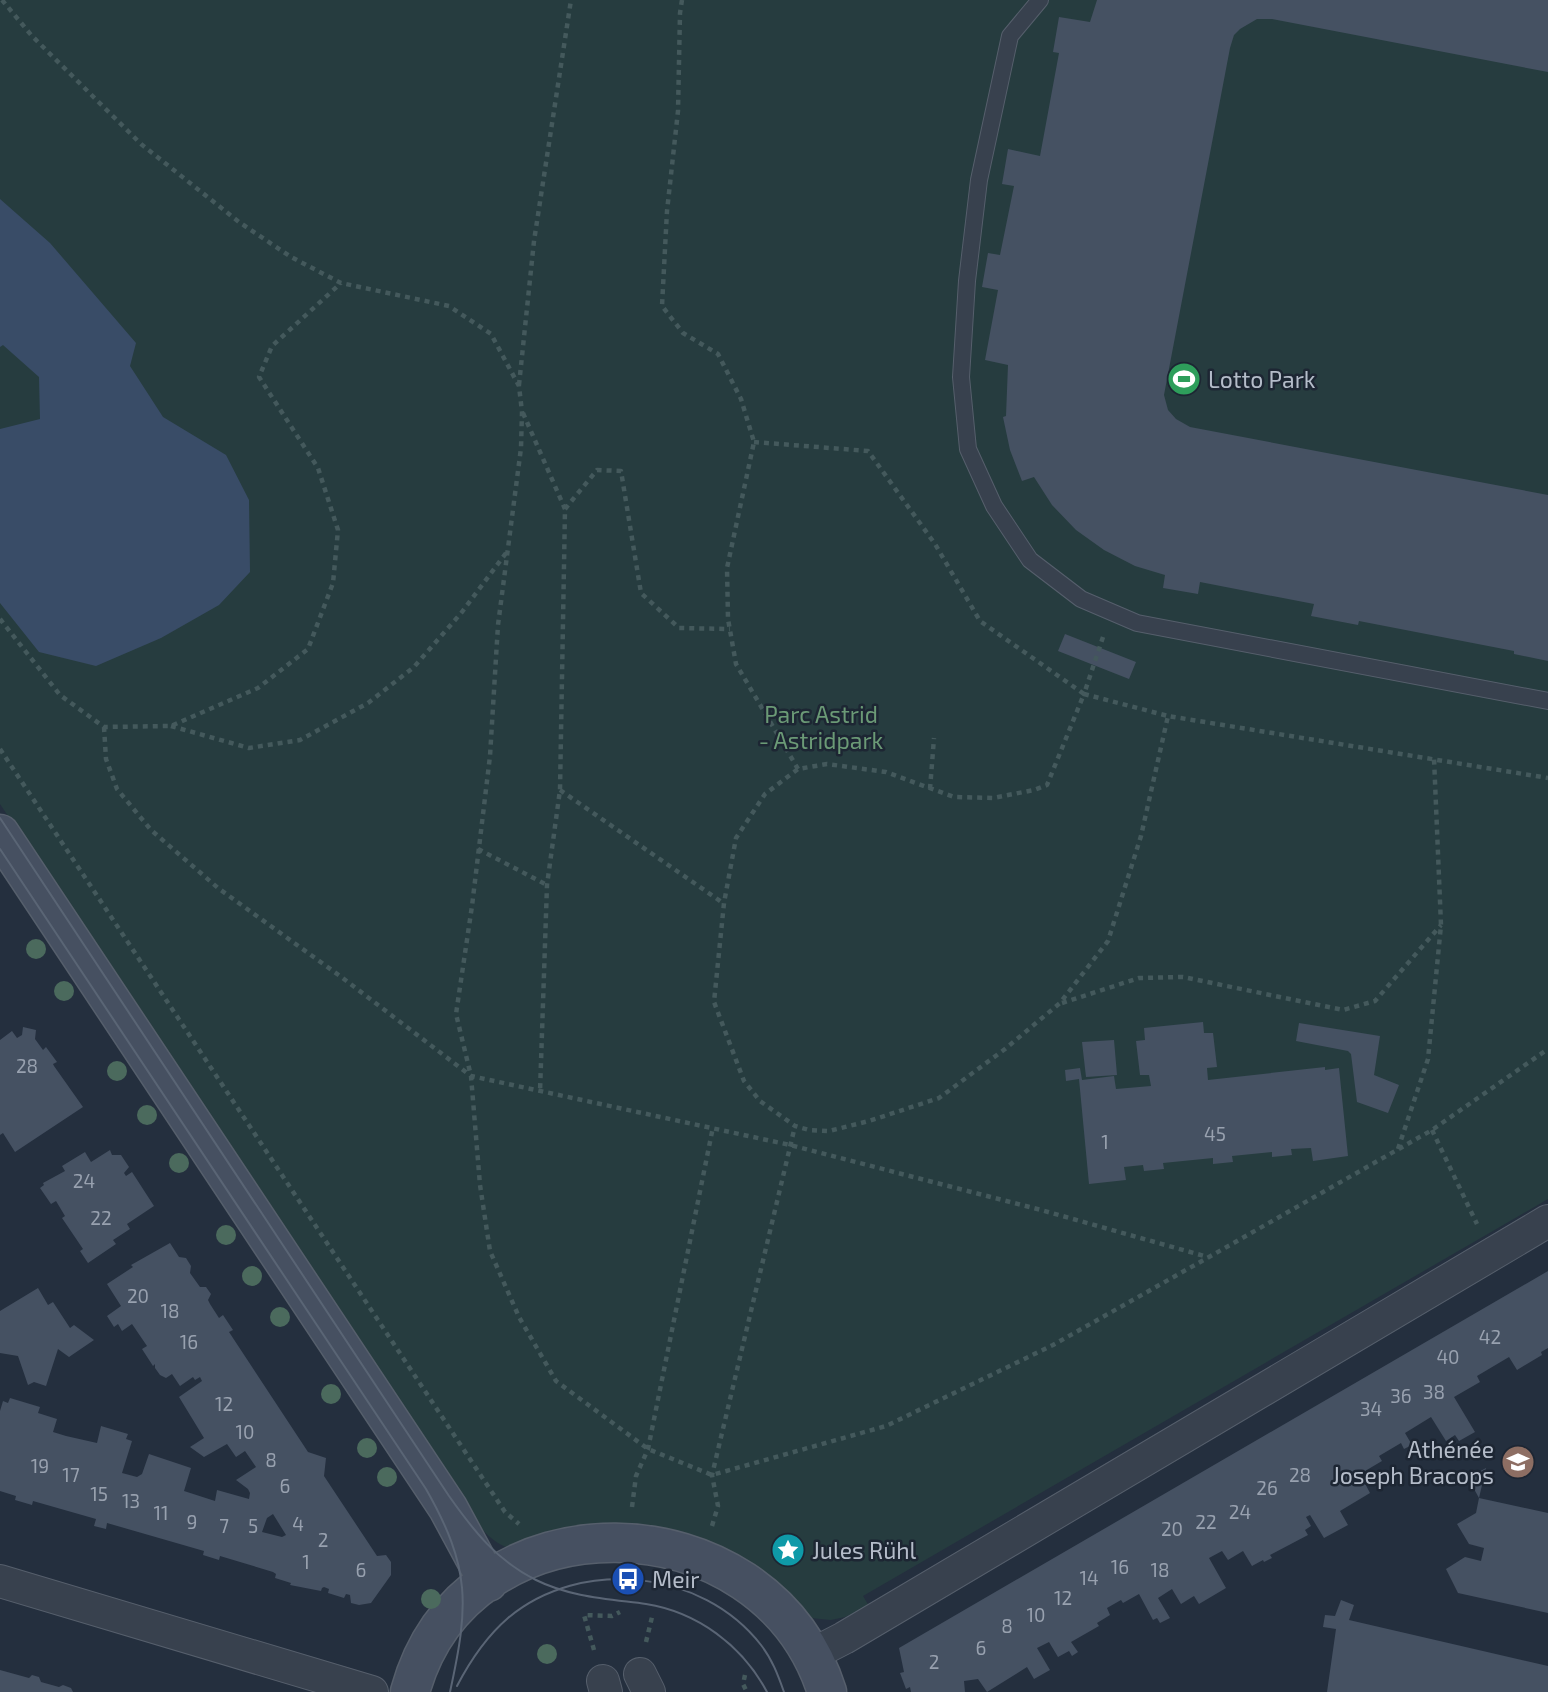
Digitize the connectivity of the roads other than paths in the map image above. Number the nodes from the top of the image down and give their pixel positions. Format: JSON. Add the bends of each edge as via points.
{"nodes":[{"id":1,"x":1040,"y":0,"type":"edge"},
{"id":2,"x":1548,"y":701,"type":"edge"},
{"id":3,"x":0,"y":834,"type":"edge"},
{"id":4,"x":1548,"y":1221,"type":"edge"},
{"id":5,"x":0,"y":1581,"type":"edge"},
{"id":6,"x":488,"y":1582,"type":"junction"},
{"id":7,"x":811,"y":1655,"type":"junction"},
{"id":8,"x":372,"y":1692,"type":"edge"},
{"id":9,"x":410,"y":1692,"type":"edge"},
{"id":10,"x":827,"y":1692,"type":"edge"}],
"edges":[{"from":1,"to":2,"type":"lane","via":[[1010,36],[979,180],[961,377],[968,449],[994,506],[1030,560],[1081,599],[1137,623]]},
{"from":3,"to":6,"type":"street","via":[[448,1508]]},
{"from":4,"to":7,"type":"street"},
{"from":5,"to":8,"type":"street"},
{"from":6,"to":7,"type":"street","via":[[528,1560],[574,1546],[624,1542],[665,1547],[723,1568],[749,1585],[786,1621]]},
{"from":6,"to":9,"type":"street","via":[[439,1631]]},
{"from":7,"to":10,"type":"street"}]}
